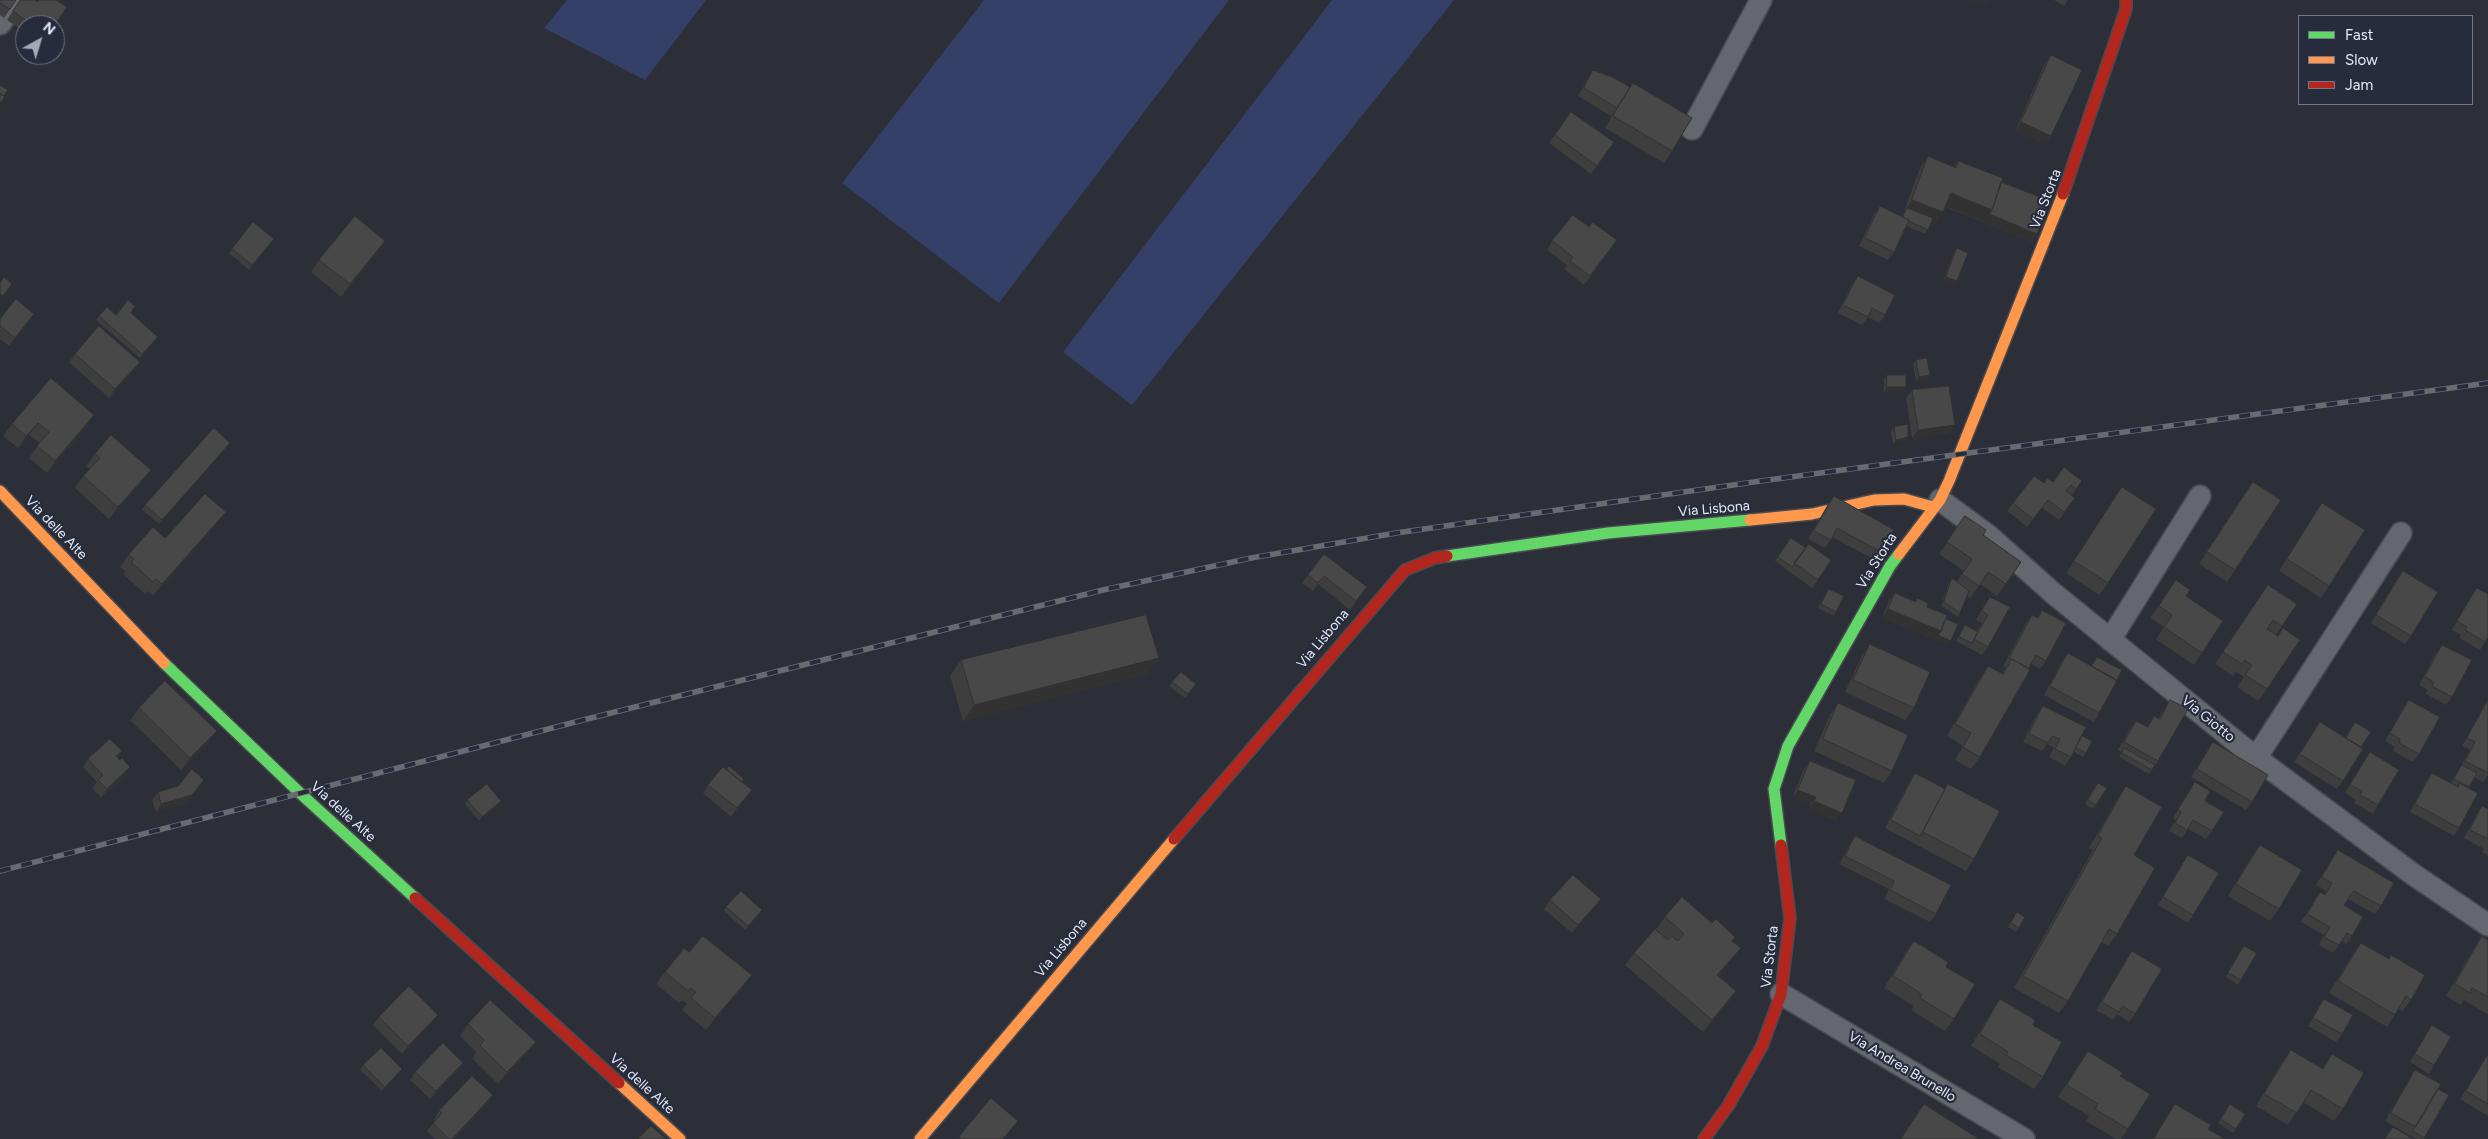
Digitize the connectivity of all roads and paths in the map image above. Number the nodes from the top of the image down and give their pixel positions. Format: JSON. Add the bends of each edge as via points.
{"nodes":[{"id":1,"x":17,"y":0,"type":"edge"},
{"id":2,"x":1761,"y":0,"type":"edge"},
{"id":3,"x":2126,"y":0,"type":"edge"},
{"id":4,"x":0,"y":24,"type":"edge"},
{"id":5,"x":1692,"y":129,"type":"edge"},
{"id":6,"x":0,"y":491,"type":"edge"},
{"id":7,"x":2200,"y":496,"type":"dead end"},
{"id":8,"x":1936,"y":503,"type":"junction"},
{"id":9,"x":2401,"y":533,"type":"dead end"},
{"id":10,"x":2110,"y":640,"type":"junction"},
{"id":11,"x":2256,"y":758,"type":"junction"},
{"id":12,"x":2488,"y":924,"type":"edge"},
{"id":13,"x":1781,"y":994,"type":"junction"},
{"id":14,"x":680,"y":1139,"type":"edge"},
{"id":15,"x":920,"y":1139,"type":"edge"},
{"id":16,"x":1704,"y":1139,"type":"edge"},
{"id":17,"x":2024,"y":1139,"type":"edge"}],
"edges":[{"from":1,"to":4,"type":"street"},
{"from":2,"to":5,"type":"street"},
{"from":3,"to":8,"type":"street","name":"Via Storta","via":[[2126,9],[2076,161],[1950,481]]},
{"from":6,"to":14,"type":"street","name":"Via delle Alte","via":[[174,673],[301,794]]},
{"from":7,"to":10,"type":"street"},
{"from":8,"to":10,"type":"street","name":"Via Giotto","via":[[1989,536]]},
{"from":8,"to":13,"type":"street","name":"Via Storta","via":[[1890,566],[1834,662],[1788,746],[1774,789],[1790,918]]},
{"from":8,"to":15,"type":"street","name":"Via Lisbona","via":[[1874,500],[1812,514],[1608,533],[1435,558],[1405,570],[1134,884]]},
{"from":9,"to":11,"type":"street"},
{"from":10,"to":11,"type":"street","name":"Via Giotto"},
{"from":11,"to":12,"type":"street","name":"Via Giotto","via":[[2399,864]]},
{"from":13,"to":16,"type":"street","name":"Via Storta","via":[[1762,1046],[1728,1106]]},
{"from":13,"to":17,"type":"street","name":"Via Andrea Brunello"}]}
